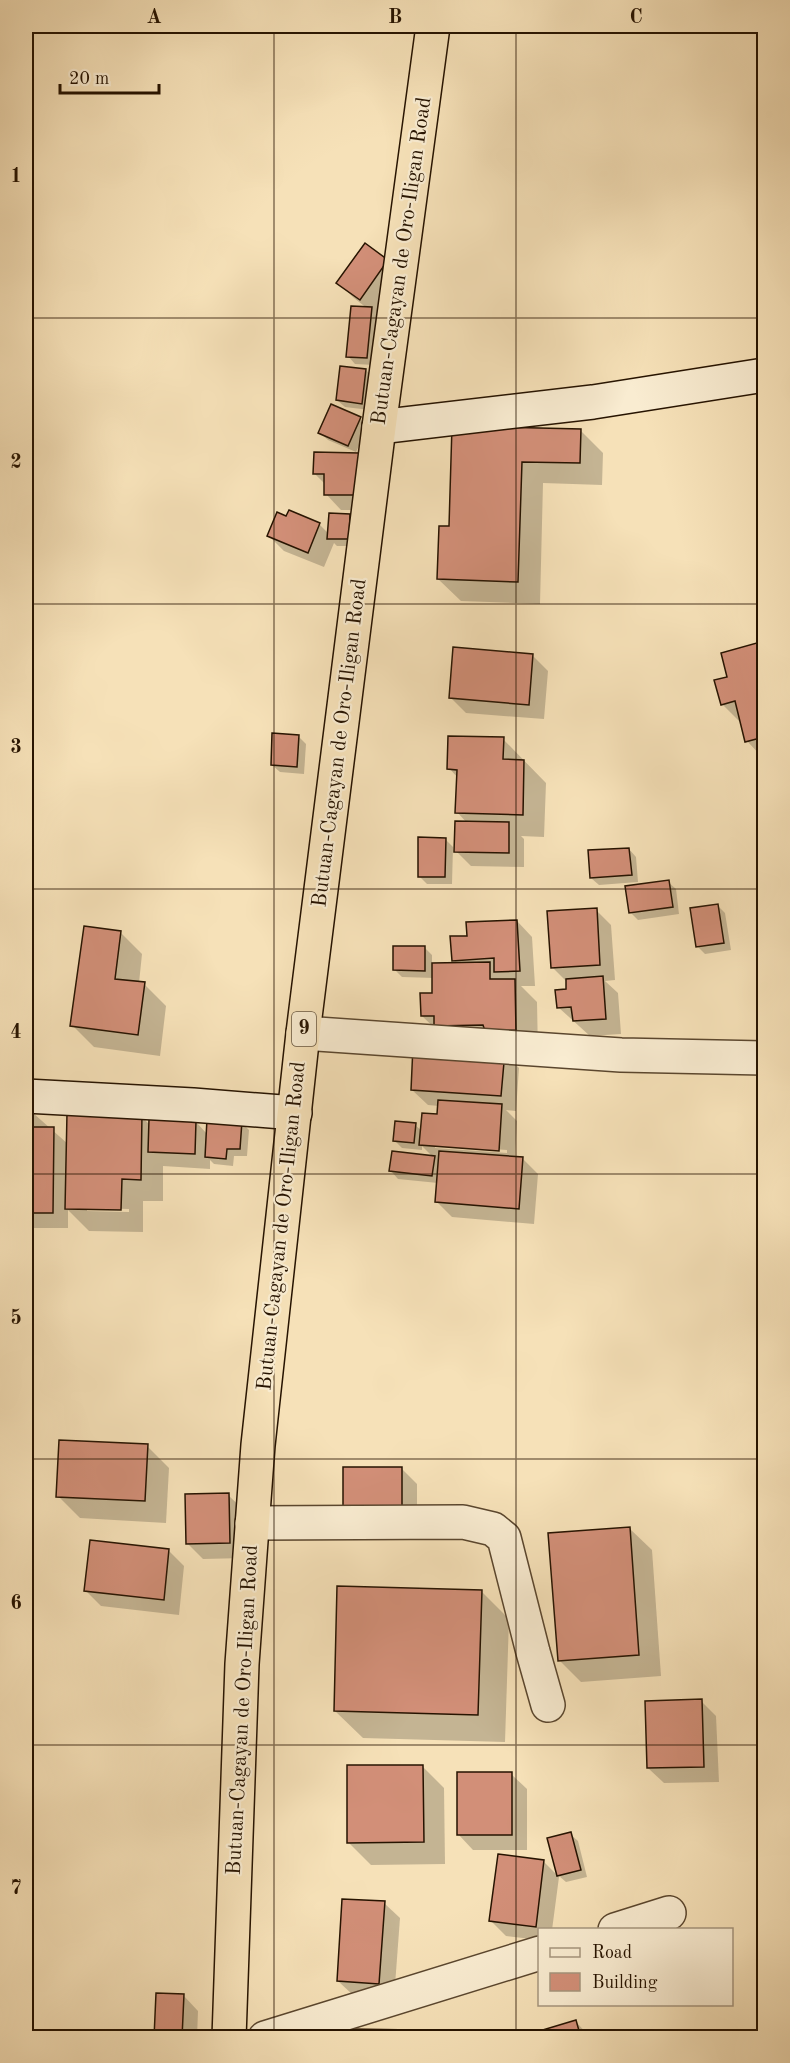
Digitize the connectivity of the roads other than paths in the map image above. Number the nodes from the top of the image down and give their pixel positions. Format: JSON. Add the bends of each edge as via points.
{"nodes":[{"id":1,"x":433,"y":26,"type":"edge"},
{"id":2,"x":765,"y":375,"type":"edge"},
{"id":3,"x":380,"y":427,"type":"junction"},
{"id":4,"x":303,"y":1033,"type":"junction"},
{"id":5,"x":765,"y":1059,"type":"edge"},
{"id":6,"x":26,"y":1096,"type":"edge"},
{"id":7,"x":295,"y":1113,"type":"junction"},
{"id":8,"x":252,"y":1523,"type":"junction"},
{"id":9,"x":548,"y":1705,"type":"dead end"},
{"id":10,"x":669,"y":1913,"type":"dead end"},
{"id":11,"x":618,"y":1928,"type":"edge"},
{"id":12,"x":538,"y":1954,"type":"edge"},
{"id":13,"x":229,"y":2037,"type":"edge"},
{"id":14,"x":265,"y":2037,"type":"edge"}],
"edges":[{"from":1,"to":3,"type":"highway","name":"Butuan-Cagayan de Oro-Iligan Road","number":"9"},
{"from":2,"to":3,"type":"street","via":[[593,402]]},
{"from":3,"to":4,"type":"highway","name":"Butuan-Cagayan de Oro-Iligan Road","number":"9"},
{"from":4,"to":5,"type":"street","via":[[621,1056]]},
{"from":4,"to":7,"type":"highway","name":"Butuan-Cagayan de Oro-Iligan Road","number":"9"},
{"from":6,"to":7,"type":"street"},
{"from":7,"to":8,"type":"highway","name":"Butuan-Cagayan de Oro-Iligan Road","number":"9"},
{"from":8,"to":9,"type":"street","via":[[463,1522],[493,1529],[504,1538]]},
{"from":8,"to":13,"type":"highway","name":"Butuan-Cagayan de Oro-Iligan Road","number":"9","via":[[242,1664]]},
{"from":10,"to":11,"type":"street"},
{"from":12,"to":14,"type":"street"}]}
